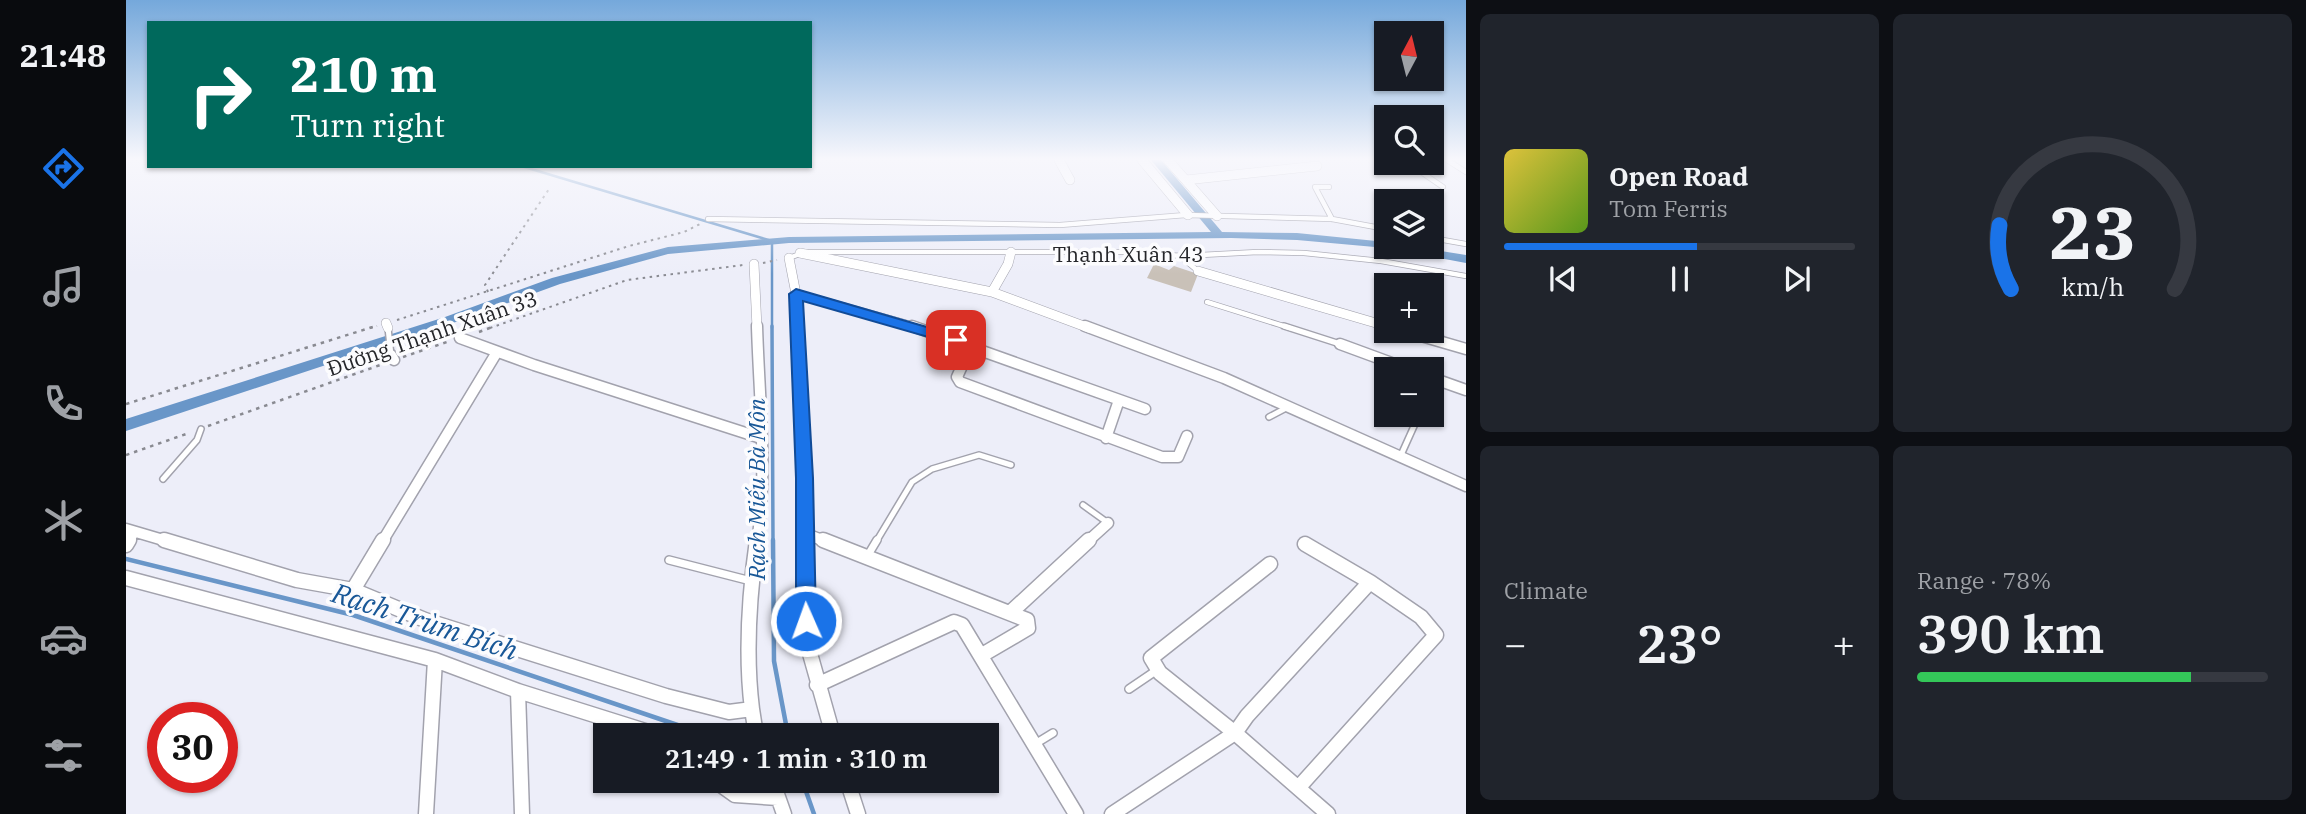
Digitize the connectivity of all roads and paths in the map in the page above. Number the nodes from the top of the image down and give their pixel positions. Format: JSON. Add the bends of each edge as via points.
{"nodes":[{"id":1,"x":543,"y":198,"type":"edge"},
{"id":2,"x":1174,"y":198,"type":"edge"},
{"id":3,"x":1201,"y":198,"type":"edge"},
{"id":4,"x":1321,"y":198,"type":"edge"},
{"id":5,"x":1188,"y":215,"type":"junction"},
{"id":6,"x":1217,"y":216,"type":"junction"},
{"id":7,"x":708,"y":219,"type":"dead end"},
{"id":8,"x":1332,"y":219,"type":"junction"},
{"id":9,"x":1374,"y":227,"type":"edge"},
{"id":10,"x":695,"y":228,"type":"dead end"},
{"id":11,"x":1444,"y":240,"type":"edge"},
{"id":12,"x":1466,"y":244,"type":"edge"},
{"id":13,"x":1011,"y":252,"type":"junction"},
{"id":14,"x":1179,"y":256,"type":"junction"},
{"id":15,"x":791,"y":257,"type":"junction"},
{"id":16,"x":756,"y":264,"type":"junction"},
{"id":17,"x":1198,"y":271,"type":"joint"},
{"id":18,"x":1466,"y":276,"type":"edge"},
{"id":19,"x":488,"y":292,"type":"junction"},
{"id":20,"x":992,"y":292,"type":"junction"},
{"id":21,"x":796,"y":294,"type":"junction"},
{"id":22,"x":1207,"y":302,"type":"dead end"},
{"id":23,"x":1374,"y":322,"type":"edge"},
{"id":24,"x":387,"y":326,"type":"junction"},
{"id":25,"x":460,"y":338,"type":"junction"},
{"id":26,"x":1444,"y":342,"type":"edge"},
{"id":27,"x":1340,"y":344,"type":"joint"},
{"id":28,"x":971,"y":346,"type":"junction"},
{"id":29,"x":1466,"y":349,"type":"edge"},
{"id":30,"x":497,"y":352,"type":"junction"},
{"id":31,"x":1375,"y":357,"type":"edge"},
{"id":32,"x":392,"y":358,"type":"junction"},
{"id":33,"x":1444,"y":385,"type":"edge"},
{"id":34,"x":1466,"y":390,"type":"edge"},
{"id":35,"x":1119,"y":400,"type":"junction"},
{"id":36,"x":126,"y":404,"type":"edge"},
{"id":37,"x":1288,"y":407,"type":"junction"},
{"id":38,"x":1145,"y":409,"type":"dead end"},
{"id":39,"x":1269,"y":417,"type":"dead end"},
{"id":40,"x":1413,"y":427,"type":"edge"},
{"id":41,"x":201,"y":429,"type":"junction"},
{"id":42,"x":1187,"y":436,"type":"dead end"},
{"id":43,"x":1106,"y":438,"type":"junction"},
{"id":44,"x":761,"y":439,"type":"junction"},
{"id":45,"x":126,"y":455,"type":"edge"},
{"id":46,"x":1399,"y":458,"type":"junction"},
{"id":47,"x":1011,"y":465,"type":"dead end"},
{"id":48,"x":163,"y":479,"type":"dead end"},
{"id":49,"x":1466,"y":486,"type":"edge"},
{"id":50,"x":1083,"y":505,"type":"dead end"},
{"id":51,"x":1108,"y":523,"type":"joint"},
{"id":52,"x":130,"y":530,"type":"edge"},
{"id":53,"x":804,"y":533,"type":"junction"},
{"id":54,"x":1305,"y":544,"type":"dead end"},
{"id":55,"x":126,"y":545,"type":"edge"},
{"id":56,"x":867,"y":558,"type":"junction"},
{"id":57,"x":669,"y":559,"type":"dead end"},
{"id":58,"x":1270,"y":564,"type":"dead end"},
{"id":59,"x":126,"y":578,"type":"edge"},
{"id":60,"x":751,"y":581,"type":"junction"},
{"id":61,"x":1370,"y":582,"type":"junction"},
{"id":62,"x":353,"y":590,"type":"junction"},
{"id":63,"x":1010,"y":613,"type":"junction"},
{"id":64,"x":982,"y":655,"type":"junction"},
{"id":65,"x":435,"y":660,"type":"junction"},
{"id":66,"x":1157,"y":670,"type":"junction"},
{"id":67,"x":817,"y":685,"type":"junction"},
{"id":68,"x":1129,"y":689,"type":"dead end"},
{"id":69,"x":518,"y":691,"type":"junction"},
{"id":70,"x":752,"y":709,"type":"junction"},
{"id":71,"x":620,"y":723,"type":"edge"},
{"id":72,"x":754,"y":723,"type":"edge"},
{"id":73,"x":829,"y":723,"type":"edge"},
{"id":74,"x":1053,"y":733,"type":"dead end"},
{"id":75,"x":1235,"y":733,"type":"junction"},
{"id":76,"x":1035,"y":744,"type":"junction"},
{"id":77,"x":1299,"y":787,"type":"junction"},
{"id":78,"x":732,"y":793,"type":"edge"},
{"id":79,"x":776,"y":793,"type":"edge"},
{"id":80,"x":852,"y":793,"type":"edge"},
{"id":81,"x":778,"y":798,"type":"junction"},
{"id":82,"x":426,"y":814,"type":"edge"},
{"id":83,"x":522,"y":814,"type":"edge"},
{"id":84,"x":784,"y":814,"type":"edge"},
{"id":85,"x":858,"y":814,"type":"edge"},
{"id":86,"x":1076,"y":814,"type":"edge"},
{"id":87,"x":1112,"y":814,"type":"edge"},
{"id":88,"x":1328,"y":814,"type":"edge"}],
"edges":[{"from":1,"to":19,"type":"path","via":[[485,285]]},
{"from":2,"to":5,"type":"street"},
{"from":3,"to":6,"type":"street"},
{"from":4,"to":8,"type":"lane"},
{"from":5,"to":6,"type":"lane"},
{"from":5,"to":7,"type":"lane","via":[[1060,225]]},
{"from":6,"to":8,"type":"lane"},
{"from":8,"to":9,"type":"lane"},
{"from":10,"to":19,"type":"path"},
{"from":11,"to":12,"type":"lane"},
{"from":13,"to":14,"type":"lane","name":"Thạnh Xuân 43"},
{"from":13,"to":15,"type":"lane","name":"Thạnh Xuân 43"},
{"from":13,"to":20,"type":"street"},
{"from":14,"to":17,"type":"lane"},
{"from":14,"to":18,"type":"lane","name":"Thạnh Xuân 43","via":[[1304,253]]},
{"from":15,"to":16,"type":"path","name":"Đường Thạnh Xuân 33"},
{"from":15,"to":20,"type":"street"},
{"from":15,"to":21,"type":"street"},
{"from":16,"to":25,"type":"path","name":"Đường Thạnh Xuân 33","via":[[627,280]]},
{"from":16,"to":44,"type":"street"},
{"from":17,"to":23,"type":"street","name":"Thạnh Xuân 43"},
{"from":19,"to":24,"type":"path"},
{"from":20,"to":37,"type":"street","via":[[1224,378]]},
{"from":21,"to":28,"type":"street"},
{"from":21,"to":53,"type":"street"},
{"from":22,"to":27,"type":"lane"},
{"from":24,"to":32,"type":"lane"},
{"from":24,"to":36,"type":"path"},
{"from":25,"to":30,"type":"street"},
{"from":25,"to":32,"type":"path","name":"Đường Thạnh Xuân 33"},
{"from":26,"to":29,"type":"street"},
{"from":27,"to":31,"type":"street"},
{"from":28,"to":35,"type":"street"},
{"from":28,"to":43,"type":"street","via":[[957,377],[960,383]]},
{"from":30,"to":44,"type":"street"},
{"from":30,"to":62,"type":"street"},
{"from":32,"to":41,"type":"path","name":"Đường Thạnh Xuân 33"},
{"from":33,"to":34,"type":"street"},
{"from":35,"to":38,"type":"street"},
{"from":35,"to":43,"type":"street"},
{"from":37,"to":39,"type":"lane"},
{"from":37,"to":46,"type":"street"},
{"from":40,"to":46,"type":"lane"},
{"from":41,"to":45,"type":"path","name":"Đường Thạnh Xuân 33"},
{"from":41,"to":48,"type":"lane"},
{"from":42,"to":43,"type":"street","via":[[1178,457],[1171,458]]},
{"from":44,"to":60,"type":"street","via":[[761,517]]},
{"from":46,"to":49,"type":"street"},
{"from":47,"to":56,"type":"lane","via":[[979,455],[921,474]]},
{"from":50,"to":51,"type":"lane"},
{"from":51,"to":63,"type":"street"},
{"from":52,"to":55,"type":"street"},
{"from":52,"to":62,"type":"street","via":[[297,580]]},
{"from":53,"to":56,"type":"street"},
{"from":53,"to":67,"type":"street","via":[[807,643]]},
{"from":54,"to":61,"type":"street"},
{"from":56,"to":63,"type":"street"},
{"from":57,"to":60,"type":"lane"},
{"from":58,"to":66,"type":"street","via":[[1152,658]]},
{"from":59,"to":65,"type":"street"},
{"from":60,"to":70,"type":"street","via":[[748,677]]},
{"from":61,"to":75,"type":"street"},
{"from":61,"to":77,"type":"street","via":[[1421,617],[1436,635]]},
{"from":62,"to":70,"type":"street","via":[[425,620],[666,696],[729,712]]},
{"from":63,"to":64,"type":"street","via":[[1027,620],[1028,628]]},
{"from":64,"to":67,"type":"street","via":[[962,625],[954,622]]},
{"from":64,"to":76,"type":"street"},
{"from":65,"to":69,"type":"street"},
{"from":65,"to":82,"type":"street"},
{"from":66,"to":68,"type":"lane"},
{"from":66,"to":75,"type":"street"},
{"from":67,"to":73,"type":"street"},
{"from":69,"to":71,"type":"street"},
{"from":69,"to":83,"type":"street"},
{"from":70,"to":72,"type":"street"},
{"from":74,"to":76,"type":"lane"},
{"from":75,"to":77,"type":"street"},
{"from":75,"to":87,"type":"street"},
{"from":76,"to":86,"type":"street"},
{"from":77,"to":88,"type":"street"},
{"from":78,"to":81,"type":"street"},
{"from":79,"to":81,"type":"street"},
{"from":80,"to":85,"type":"street"},
{"from":81,"to":84,"type":"street"}]}
